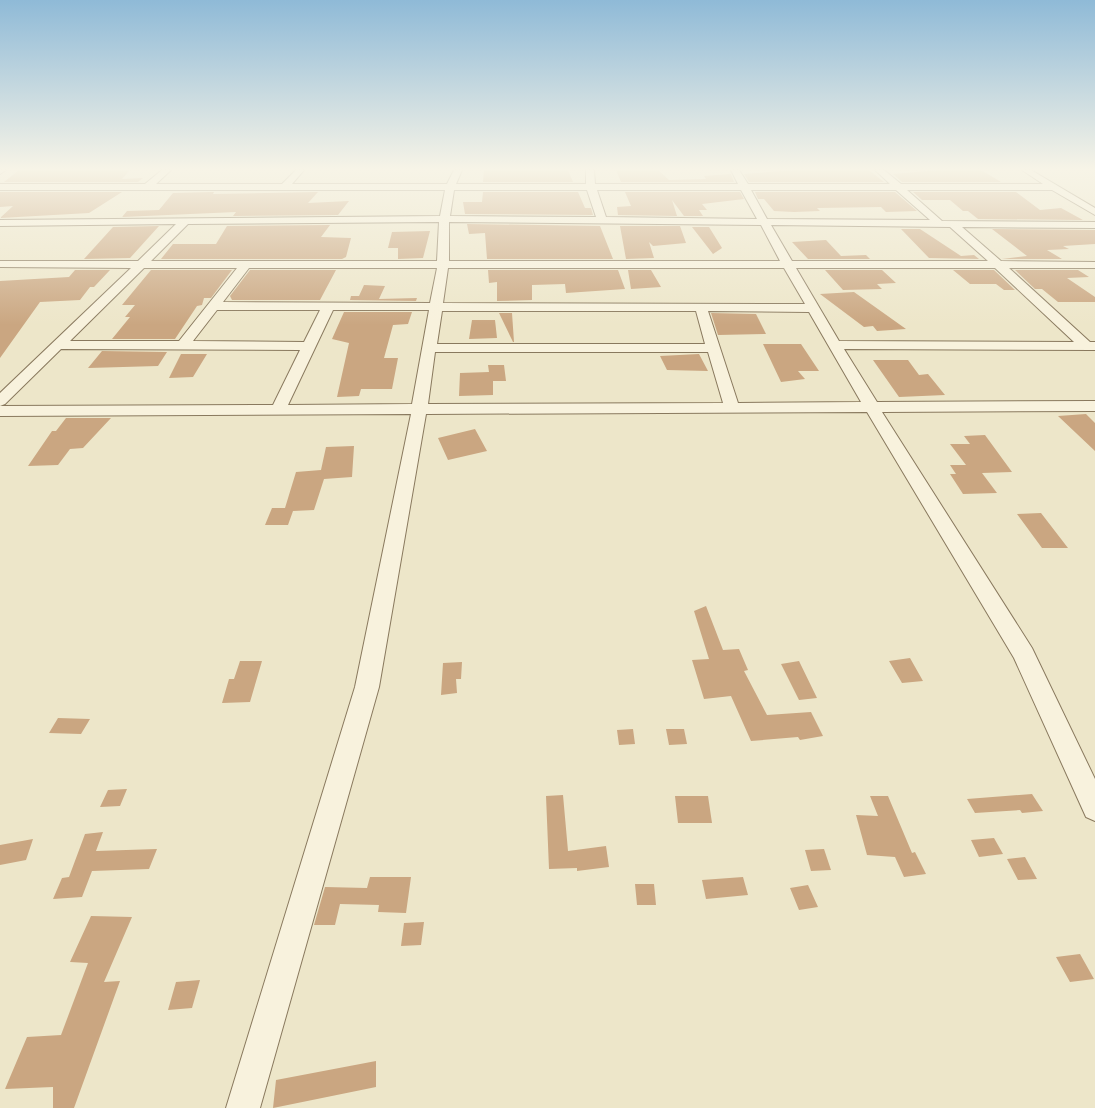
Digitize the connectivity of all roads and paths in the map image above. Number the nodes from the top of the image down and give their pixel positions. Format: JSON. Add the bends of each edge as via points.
{"nodes":[{"id":1,"x":120,"y":222,"type":"edge"},
{"id":2,"x":185,"y":222,"type":"edge"},
{"id":3,"x":444,"y":222,"type":"edge"},
{"id":4,"x":716,"y":222,"type":"edge"},
{"id":5,"x":764,"y":222,"type":"junction"},
{"id":6,"x":0,"y":223,"type":"edge"},
{"id":7,"x":945,"y":223,"type":"junction"},
{"id":8,"x":1095,"y":225,"type":"edge"},
{"id":9,"x":0,"y":264,"type":"edge"},
{"id":10,"x":443,"y":264,"type":"junction"},
{"id":11,"x":141,"y":265,"type":"junction"},
{"id":12,"x":245,"y":265,"type":"junction"},
{"id":13,"x":788,"y":265,"type":"junction"},
{"id":14,"x":997,"y":265,"type":"junction"},
{"id":15,"x":1095,"y":265,"type":"edge"},
{"id":16,"x":214,"y":306,"type":"junction"},
{"id":17,"x":328,"y":306,"type":"junction"},
{"id":18,"x":436,"y":307,"type":"junction"},
{"id":19,"x":700,"y":308,"type":"junction"},
{"id":20,"x":813,"y":308,"type":"junction"},
{"id":21,"x":58,"y":345,"type":"junction"},
{"id":22,"x":183,"y":345,"type":"junction"},
{"id":23,"x":835,"y":345,"type":"junction"},
{"id":24,"x":309,"y":346,"type":"junction"},
{"id":25,"x":1091,"y":346,"type":"edge"},
{"id":26,"x":429,"y":348,"type":"junction"},
{"id":27,"x":714,"y":348,"type":"junction"},
{"id":28,"x":0,"y":401,"type":"edge"},
{"id":29,"x":732,"y":406,"type":"junction"},
{"id":30,"x":870,"y":406,"type":"junction"},
{"id":31,"x":1095,"y":406,"type":"edge"},
{"id":32,"x":419,"y":409,"type":"junction"},
{"id":33,"x":278,"y":410,"type":"junction"},
{"id":34,"x":0,"y":411,"type":"edge"},
{"id":35,"x":1095,"y":808,"type":"edge"},
{"id":36,"x":243,"y":1108,"type":"edge"}],
"edges":[{"from":1,"to":6,"type":"street"},
{"from":2,"to":11,"type":"street"},
{"from":3,"to":10,"type":"street"},
{"from":4,"to":5,"type":"street"},
{"from":5,"to":7,"type":"street"},
{"from":5,"to":13,"type":"street"},
{"from":7,"to":8,"type":"street"},
{"from":7,"to":14,"type":"street"},
{"from":9,"to":11,"type":"street"},
{"from":10,"to":12,"type":"street"},
{"from":10,"to":13,"type":"street"},
{"from":10,"to":18,"type":"street"},
{"from":11,"to":12,"type":"street"},
{"from":11,"to":21,"type":"street"},
{"from":12,"to":16,"type":"street"},
{"from":13,"to":14,"type":"street"},
{"from":13,"to":20,"type":"street"},
{"from":14,"to":15,"type":"street"},
{"from":14,"to":25,"type":"street"},
{"from":16,"to":17,"type":"street"},
{"from":16,"to":22,"type":"street"},
{"from":17,"to":18,"type":"street"},
{"from":17,"to":24,"type":"street"},
{"from":18,"to":19,"type":"street"},
{"from":18,"to":26,"type":"street"},
{"from":19,"to":20,"type":"street"},
{"from":19,"to":27,"type":"street"},
{"from":20,"to":23,"type":"street"},
{"from":21,"to":22,"type":"street"},
{"from":21,"to":28,"type":"street"},
{"from":22,"to":24,"type":"street"},
{"from":23,"to":25,"type":"street"},
{"from":23,"to":30,"type":"street"},
{"from":24,"to":33,"type":"street"},
{"from":26,"to":27,"type":"street"},
{"from":26,"to":32,"type":"street"},
{"from":27,"to":29,"type":"street"},
{"from":29,"to":30,"type":"street"},
{"from":29,"to":32,"type":"street"},
{"from":30,"to":31,"type":"street"},
{"from":30,"to":35,"type":"street","via":[[1024,654]]},
{"from":32,"to":33,"type":"street"},
{"from":32,"to":36,"type":"street","via":[[367,687]]},
{"from":33,"to":34,"type":"street"}]}
